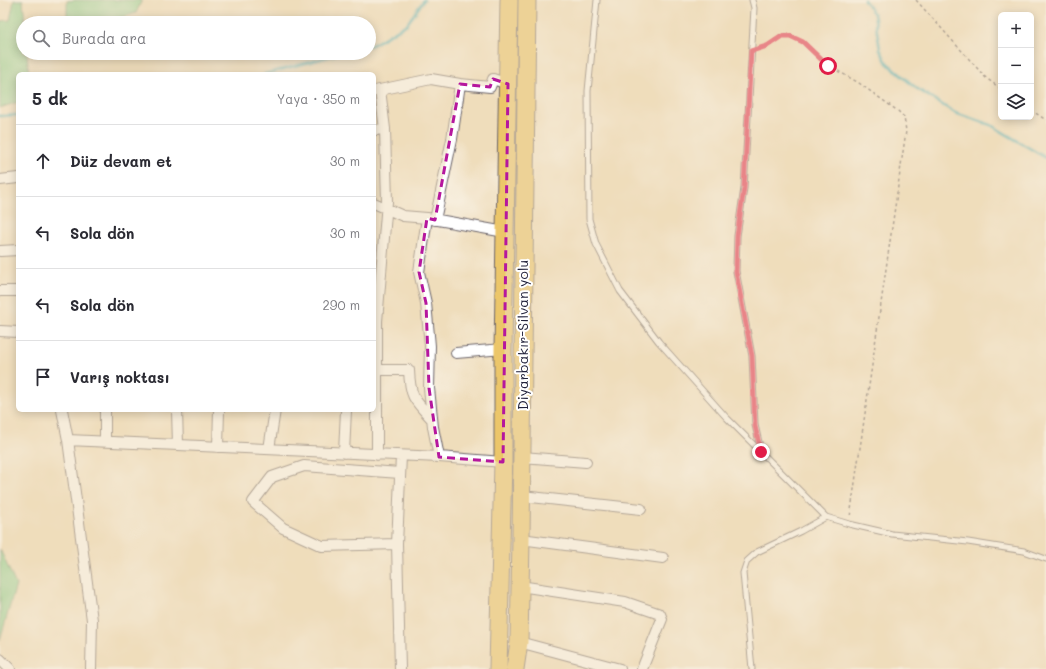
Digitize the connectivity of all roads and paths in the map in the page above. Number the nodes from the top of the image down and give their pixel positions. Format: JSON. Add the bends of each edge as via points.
{"nodes":[{"id":1,"x":509,"y":0,"type":"edge"},
{"id":2,"x":527,"y":0,"type":"edge"},
{"id":3,"x":597,"y":0,"type":"edge"},
{"id":4,"x":752,"y":0,"type":"edge"},
{"id":5,"x":916,"y":0,"type":"edge"},
{"id":6,"x":751,"y":51,"type":"junction"},
{"id":7,"x":460,"y":84,"type":"junction"},
{"id":8,"x":508,"y":84,"type":"junction"},
{"id":9,"x":998,"y":87,"type":"edge"},
{"id":10,"x":377,"y":91,"type":"edge"},
{"id":11,"x":1034,"y":112,"type":"edge"},
{"id":12,"x":1046,"y":120,"type":"edge"},
{"id":13,"x":385,"y":129,"type":"junction"},
{"id":14,"x":376,"y":130,"type":"edge"},
{"id":15,"x":16,"y":178,"type":"edge"},
{"id":16,"x":0,"y":180,"type":"edge"},
{"id":17,"x":376,"y":205,"type":"edge"},
{"id":18,"x":386,"y":209,"type":"junction"},
{"id":19,"x":431,"y":219,"type":"junction"},
{"id":20,"x":505,"y":232,"type":"junction"},
{"id":21,"x":16,"y":250,"type":"edge"},
{"id":22,"x":0,"y":251,"type":"edge"},
{"id":23,"x":0,"y":291,"type":"edge"},
{"id":24,"x":16,"y":291,"type":"edge"},
{"id":25,"x":0,"y":331,"type":"edge"},
{"id":26,"x":16,"y":332,"type":"edge"},
{"id":27,"x":376,"y":346,"type":"edge"},
{"id":28,"x":503,"y":349,"type":"junction"},
{"id":29,"x":456,"y":353,"type":"dead end"},
{"id":30,"x":376,"y":370,"type":"edge"},
{"id":31,"x":62,"y":412,"type":"edge"},
{"id":32,"x":105,"y":412,"type":"edge"},
{"id":33,"x":177,"y":412,"type":"edge"},
{"id":34,"x":219,"y":412,"type":"edge"},
{"id":35,"x":275,"y":412,"type":"edge"},
{"id":36,"x":346,"y":412,"type":"edge"},
{"id":37,"x":376,"y":412,"type":"edge"},
{"id":38,"x":432,"y":419,"type":"junction"},
{"id":39,"x":68,"y":440,"type":"junction"},
{"id":40,"x":105,"y":442,"type":"junction"},
{"id":41,"x":178,"y":445,"type":"junction"},
{"id":42,"x":218,"y":447,"type":"junction"},
{"id":43,"x":269,"y":450,"type":"junction"},
{"id":44,"x":761,"y":452,"type":"junction"},
{"id":45,"x":344,"y":453,"type":"junction"},
{"id":46,"x":377,"y":455,"type":"junction"},
{"id":47,"x":401,"y":456,"type":"junction"},
{"id":48,"x":438,"y":457,"type":"junction"},
{"id":49,"x":522,"y":457,"type":"junction"},
{"id":50,"x":503,"y":462,"type":"junction"},
{"id":51,"x":586,"y":462,"type":"dead end"},
{"id":52,"x":400,"y":473,"type":"junction"},
{"id":53,"x":522,"y":496,"type":"junction"},
{"id":54,"x":641,"y":509,"type":"dead end"},
{"id":55,"x":826,"y":517,"type":"junction"},
{"id":56,"x":849,"y":524,"type":"junction"},
{"id":57,"x":521,"y":539,"type":"junction"},
{"id":58,"x":397,"y":544,"type":"junction"},
{"id":59,"x":663,"y":558,"type":"dead end"},
{"id":60,"x":1046,"y":559,"type":"edge"},
{"id":61,"x":520,"y":586,"type":"junction"},
{"id":62,"x":519,"y":642,"type":"junction"},
{"id":63,"x":0,"y":659,"type":"edge"},
{"id":64,"x":10,"y":669,"type":"edge"},
{"id":65,"x":91,"y":669,"type":"edge"},
{"id":66,"x":400,"y":669,"type":"edge"},
{"id":67,"x":498,"y":669,"type":"edge"},
{"id":68,"x":515,"y":669,"type":"edge"},
{"id":69,"x":620,"y":669,"type":"edge"},
{"id":70,"x":642,"y":669,"type":"edge"},
{"id":71,"x":752,"y":669,"type":"edge"}],
"edges":[{"from":1,"to":8,"type":"highway","name":"Diyarbakır-Silvan yolu"},
{"from":2,"to":49,"type":"highway","name":"Diyarbakır-Silvan yolu"},
{"from":3,"to":44,"type":"lane","via":[[588,91],[589,219],[596,244],[620,291],[659,342]]},
{"from":4,"to":6,"type":"lane","via":[[754,8]]},
{"from":5,"to":9,"type":"path","via":[[986,78]]},
{"from":6,"to":44,"type":"lane","via":[[744,188],[737,236],[736,272],[752,356],[755,426]]},
{"from":6,"to":56,"type":"path","via":[[767,46],[782,36],[790,36],[803,42],[828,66],[859,83],[898,111],[906,122]]},
{"from":7,"to":8,"type":"street","via":[[490,87],[493,79]]},
{"from":7,"to":10,"type":"street","via":[[431,78]]},
{"from":7,"to":19,"type":"street","via":[[452,140]]},
{"from":8,"to":20,"type":"highway","name":"Diyarbakır-Silvan yolu"},
{"from":10,"to":13,"type":"street"},
{"from":11,"to":12,"type":"path"},
{"from":13,"to":14,"type":"street"},
{"from":13,"to":18,"type":"street"},
{"from":15,"to":16,"type":"street"},
{"from":17,"to":18,"type":"street"},
{"from":18,"to":19,"type":"street","via":[[403,216]]},
{"from":18,"to":27,"type":"street"},
{"from":19,"to":20,"type":"street"},
{"from":19,"to":38,"type":"street","via":[[419,272],[426,303]]},
{"from":20,"to":28,"type":"highway","name":"Diyarbakır-Silvan yolu"},
{"from":21,"to":22,"type":"street"},
{"from":23,"to":24,"type":"street"},
{"from":25,"to":26,"type":"street"},
{"from":28,"to":29,"type":"street"},
{"from":28,"to":50,"type":"highway","name":"Diyarbakır-Silvan yolu"},
{"from":30,"to":38,"type":"street","via":[[409,370],[410,389],[415,402]]},
{"from":31,"to":39,"type":"street"},
{"from":32,"to":40,"type":"street"},
{"from":33,"to":41,"type":"street"},
{"from":34,"to":42,"type":"street"},
{"from":35,"to":43,"type":"street"},
{"from":36,"to":45,"type":"street"},
{"from":37,"to":46,"type":"street"},
{"from":38,"to":48,"type":"street"},
{"from":39,"to":40,"type":"street"},
{"from":39,"to":65,"type":"street","via":[[92,620]]},
{"from":40,"to":41,"type":"street"},
{"from":41,"to":42,"type":"street"},
{"from":42,"to":43,"type":"street"},
{"from":43,"to":45,"type":"street"},
{"from":44,"to":55,"type":"lane"},
{"from":45,"to":46,"type":"street"},
{"from":46,"to":47,"type":"street"},
{"from":47,"to":48,"type":"street"},
{"from":47,"to":52,"type":"street"},
{"from":48,"to":50,"type":"street"},
{"from":49,"to":51,"type":"street"},
{"from":49,"to":53,"type":"highway","name":"Diyarbakır-Silvan yolu"},
{"from":50,"to":67,"type":"highway","name":"Diyarbakır-Silvan yolu"},
{"from":52,"to":58,"type":"street"},
{"from":52,"to":58,"type":"street","via":[[304,466],[272,476],[253,502],[284,528],[322,546]]},
{"from":53,"to":54,"type":"street"},
{"from":53,"to":57,"type":"highway","name":"Diyarbakır-Silvan yolu"},
{"from":55,"to":56,"type":"lane"},
{"from":55,"to":71,"type":"lane","via":[[757,552],[747,561],[743,573]]},
{"from":56,"to":60,"type":"lane","via":[[892,534],[1024,551]]},
{"from":57,"to":59,"type":"street"},
{"from":57,"to":61,"type":"highway","name":"Diyarbakır-Silvan yolu"},
{"from":58,"to":66,"type":"street"},
{"from":61,"to":62,"type":"highway","name":"Diyarbakır-Silvan yolu"},
{"from":61,"to":70,"type":"street","via":[[625,602],[660,614],[662,619]]},
{"from":62,"to":68,"type":"highway","name":"Diyarbakır-Silvan yolu"},
{"from":62,"to":69,"type":"street"},
{"from":63,"to":64,"type":"street"}]}
